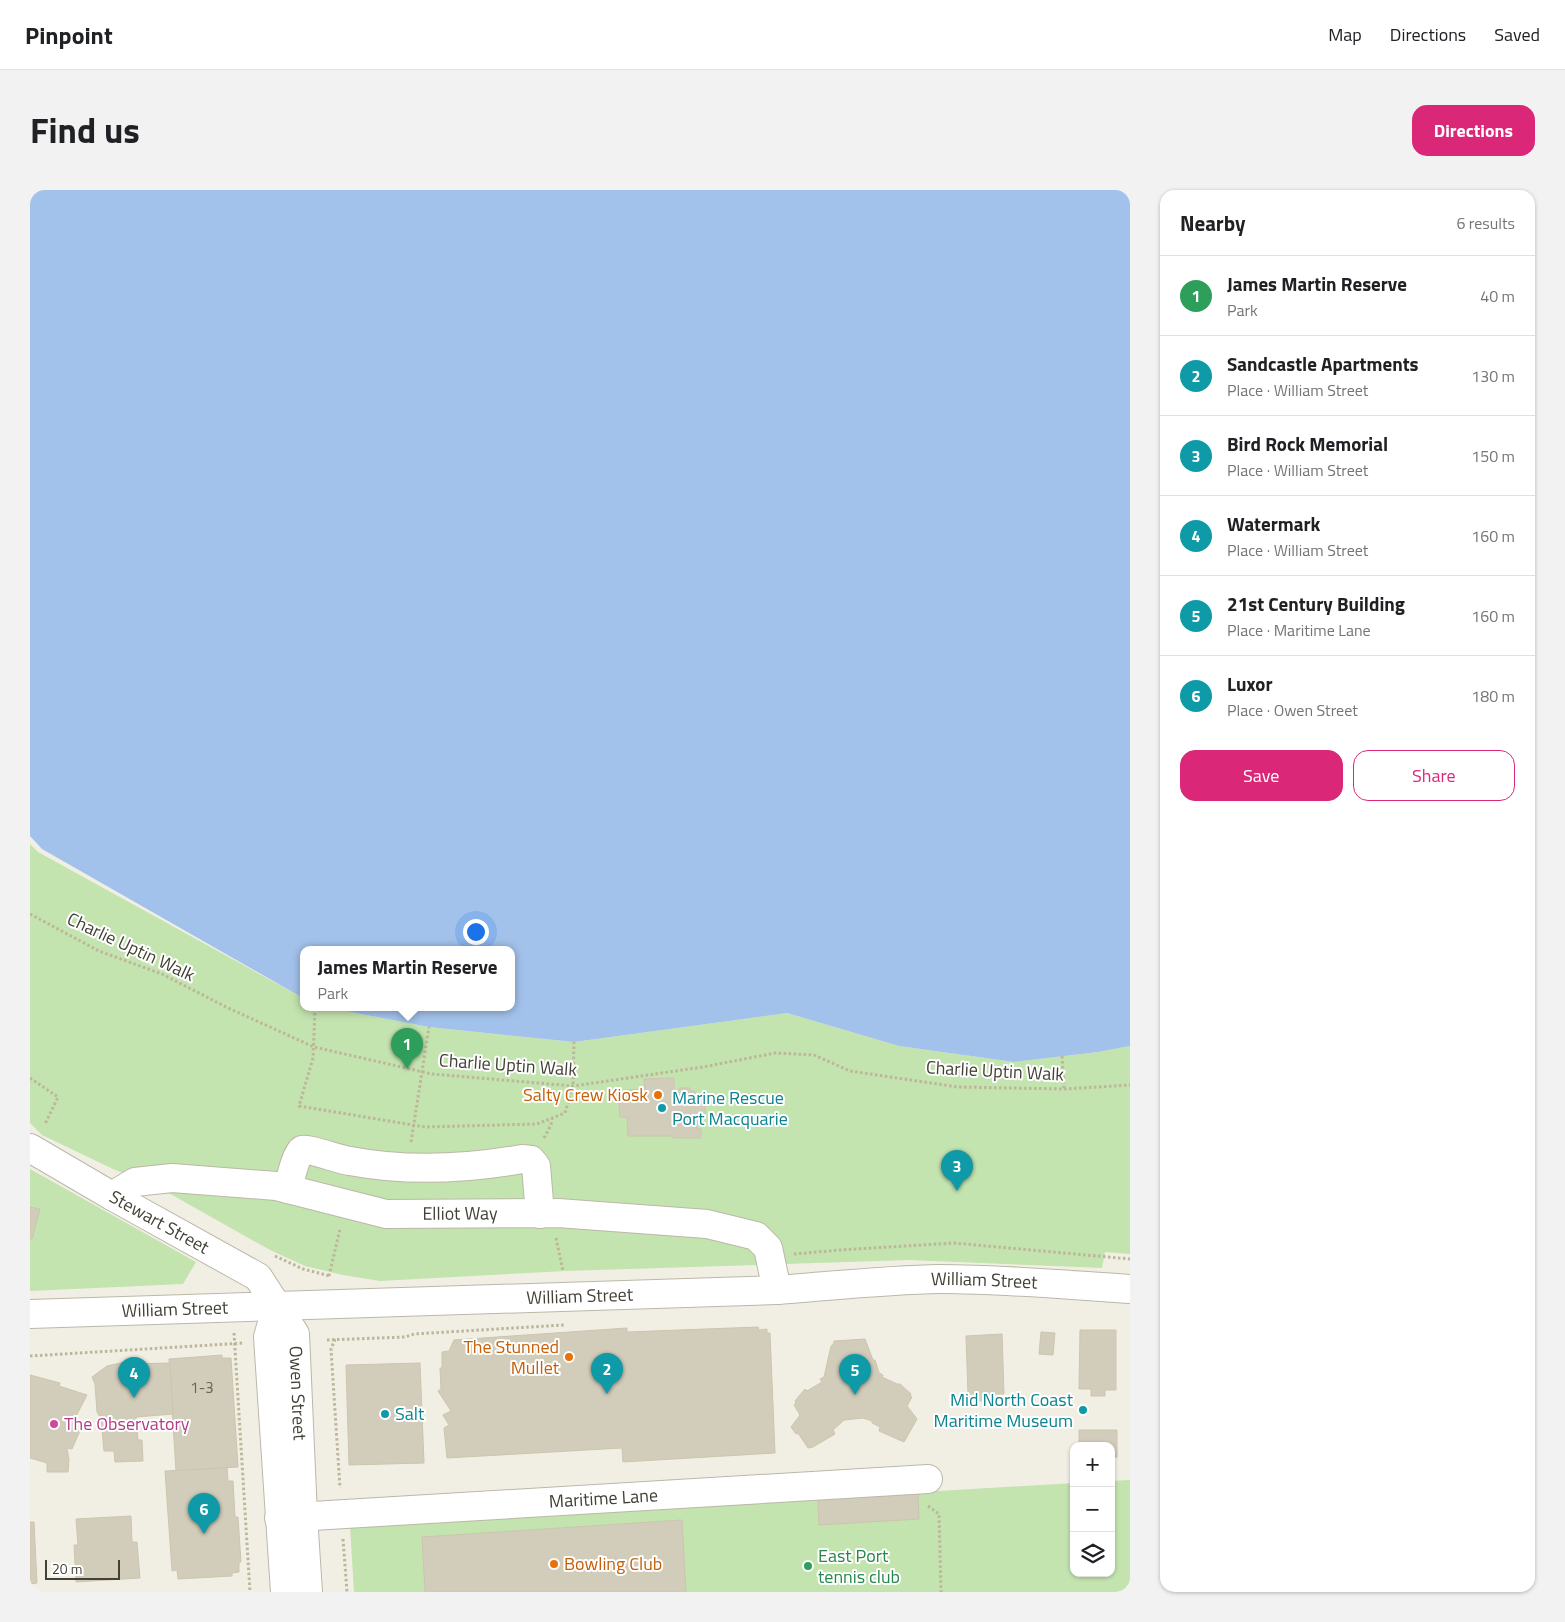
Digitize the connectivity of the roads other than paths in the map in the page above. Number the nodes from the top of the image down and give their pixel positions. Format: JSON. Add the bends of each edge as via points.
{"nodes":[{"id":1,"x":30,"y":1148,"type":"edge"},
{"id":2,"x":288,"y":1189,"type":"junction"},
{"id":3,"x":112,"y":1196,"type":"junction"},
{"id":4,"x":547,"y":1223,"type":"junction"},
{"id":5,"x":1130,"y":1289,"type":"edge"},
{"id":6,"x":776,"y":1290,"type":"junction"},
{"id":7,"x":277,"y":1306,"type":"junction"},
{"id":8,"x":30,"y":1314,"type":"edge"},
{"id":9,"x":926,"y":1491,"type":"road end"},
{"id":10,"x":291,"y":1517,"type":"junction"},
{"id":11,"x":285,"y":1592,"type":"edge"},
{"id":12,"x":308,"y":1592,"type":"edge"}],
"edges":[{"from":1,"to":3,"type":"street","name":"Stewart Street"},
{"from":2,"to":3,"type":"street","name":"Elliot Way","via":[[172,1178],[135,1182]]},
{"from":2,"to":4,"type":"street","name":"Elliot Way","via":[[386,1214]]},
{"from":2,"to":4,"type":"street","via":[[298,1155],[303,1150],[337,1159],[408,1169],[456,1168],[531,1160],[536,1166]]},
{"from":3,"to":7,"type":"street","name":"Stewart Street","via":[[258,1276]]},
{"from":4,"to":6,"type":"street","name":"Elliot Way","via":[[558,1213],[707,1224],[756,1236],[768,1248]]},
{"from":5,"to":6,"type":"street","name":"William Street","via":[[939,1279]]},
{"from":6,"to":7,"type":"street","name":"William Street"},
{"from":7,"to":8,"type":"street","name":"William Street"},
{"from":7,"to":10,"type":"street","name":"Owen Street","via":[[268,1337]]},
{"from":9,"to":10,"type":"street","name":"Maritime Lane"},
{"from":10,"to":11,"type":"street","name":"Owen Street"},
{"from":10,"to":12,"type":"street","name":"Owen Street"}]}
